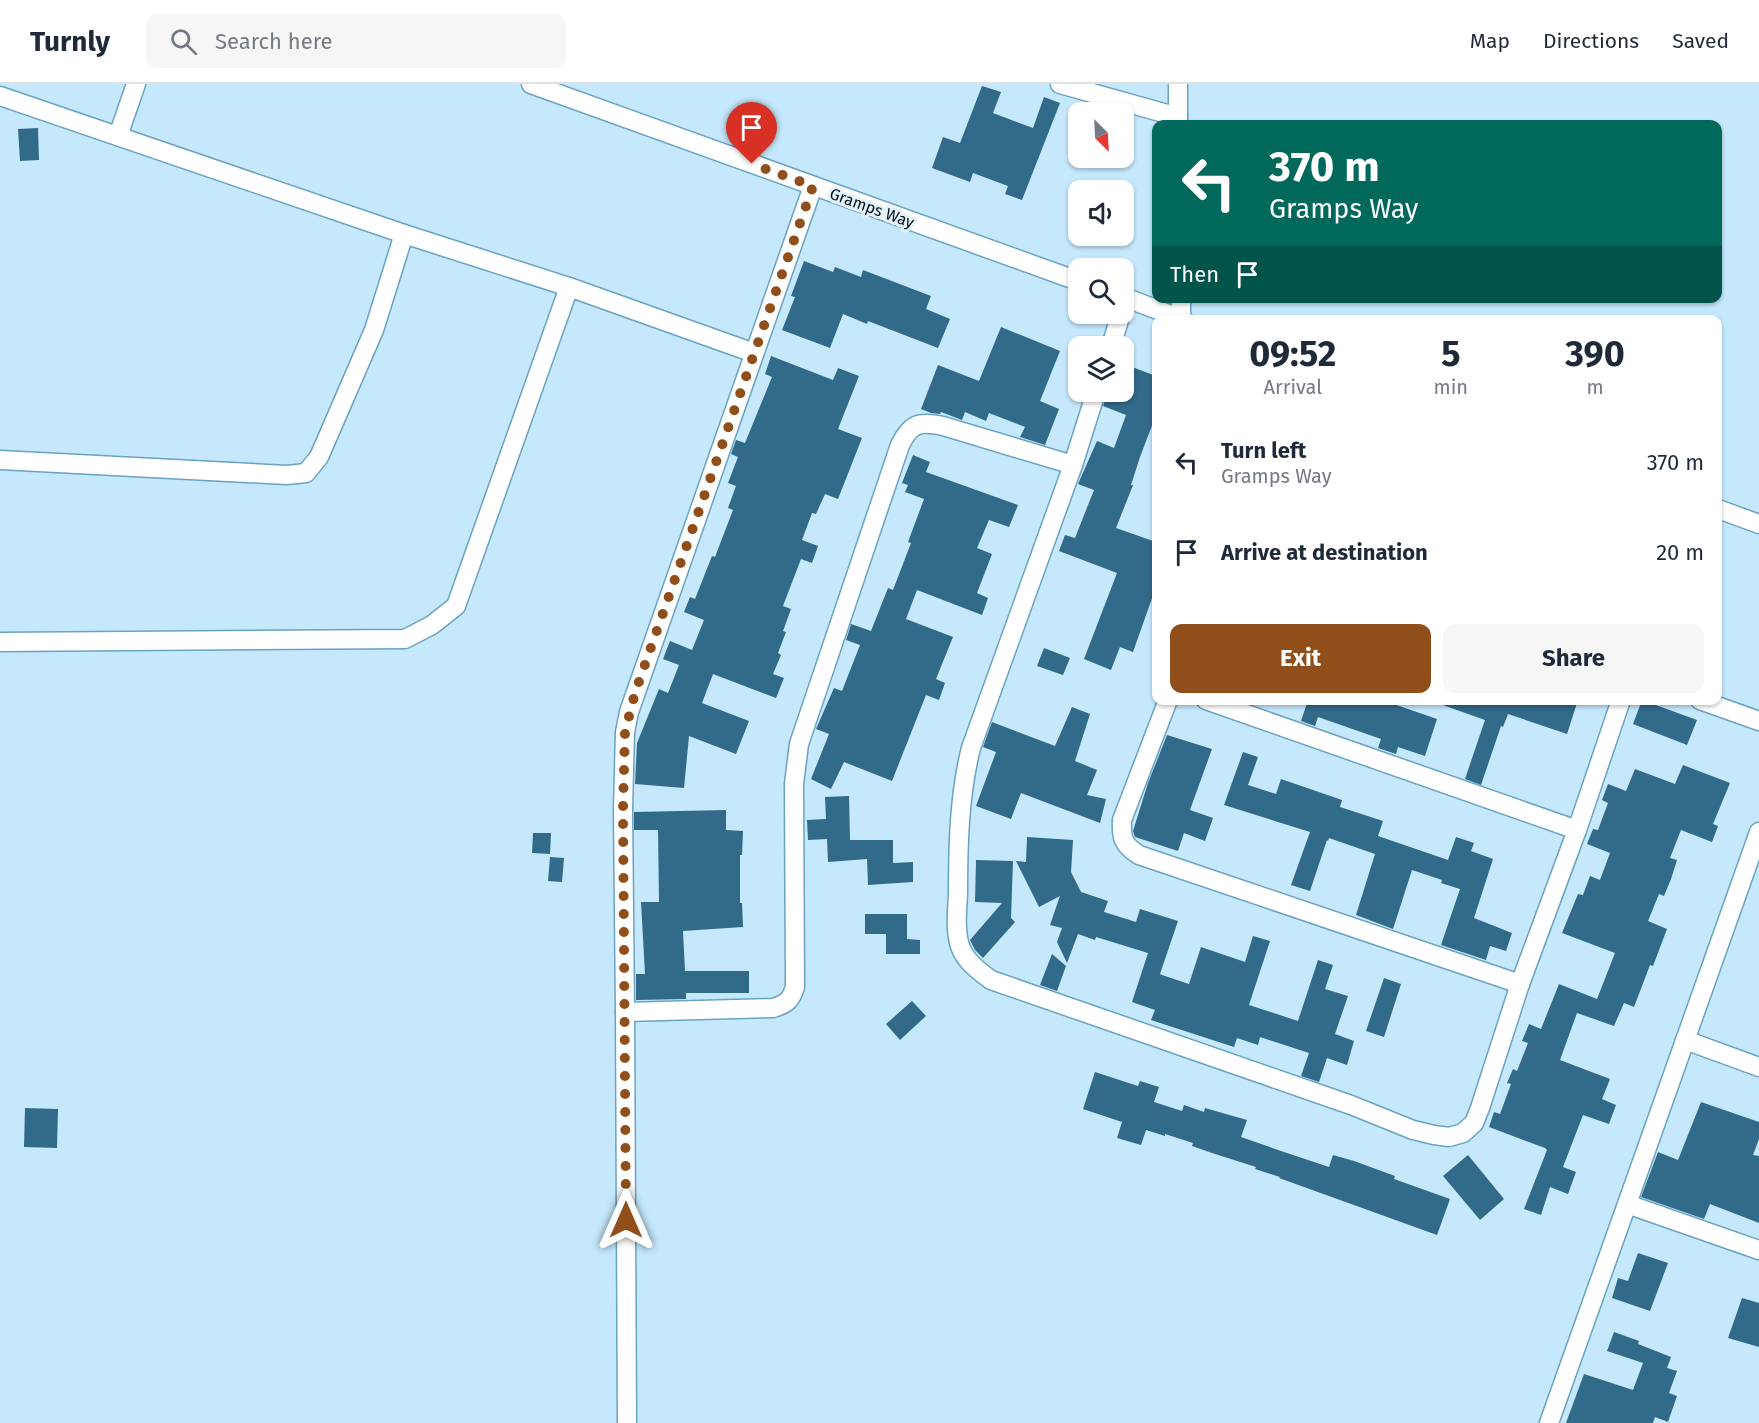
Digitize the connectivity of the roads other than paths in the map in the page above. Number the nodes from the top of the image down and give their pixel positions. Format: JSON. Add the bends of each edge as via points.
{"nodes":[{"id":1,"x":136,"y":84,"type":"edge"},
{"id":2,"x":531,"y":84,"type":"edge"},
{"id":3,"x":1060,"y":84,"type":"edge"},
{"id":4,"x":1178,"y":84,"type":"edge"},
{"id":5,"x":0,"y":96,"type":"edge"},
{"id":6,"x":1175,"y":120,"type":"edge"},
{"id":7,"x":1178,"y":120,"type":"edge"},
{"id":8,"x":118,"y":136,"type":"junction"},
{"id":9,"x":813,"y":186,"type":"junction"},
{"id":10,"x":404,"y":234,"type":"junction"},
{"id":11,"x":1068,"y":277,"type":"edge"},
{"id":12,"x":569,"y":287,"type":"junction"},
{"id":13,"x":1134,"y":307,"type":"edge"},
{"id":14,"x":1167,"y":315,"type":"edge"},
{"id":15,"x":754,"y":353,"type":"junction"},
{"id":16,"x":1093,"y":402,"type":"edge"},
{"id":17,"x":0,"y":460,"type":"edge"},
{"id":18,"x":1073,"y":465,"type":"junction"},
{"id":19,"x":1722,"y":510,"type":"edge"},
{"id":20,"x":1759,"y":524,"type":"edge"},
{"id":21,"x":0,"y":642,"type":"edge"},
{"id":22,"x":1166,"y":705,"type":"edge"},
{"id":23,"x":1220,"y":705,"type":"edge"},
{"id":24,"x":1619,"y":705,"type":"edge"},
{"id":25,"x":1714,"y":705,"type":"edge"},
{"id":26,"x":1759,"y":721,"type":"edge"},
{"id":27,"x":1578,"y":830,"type":"junction"},
{"id":28,"x":1759,"y":832,"type":"edge"},
{"id":29,"x":1520,"y":984,"type":"junction"},
{"id":30,"x":626,"y":1012,"type":"junction"},
{"id":31,"x":1685,"y":1041,"type":"junction"},
{"id":32,"x":1759,"y":1067,"type":"edge"},
{"id":33,"x":1627,"y":1204,"type":"junction"},
{"id":34,"x":1759,"y":1250,"type":"edge"},
{"id":35,"x":627,"y":1423,"type":"edge"},
{"id":36,"x":1549,"y":1423,"type":"edge"}],
"edges":[{"from":1,"to":8,"type":"street"},
{"from":2,"to":9,"type":"street","name":"Gramps Way"},
{"from":3,"to":6,"type":"street"},
{"from":4,"to":7,"type":"street"},
{"from":5,"to":8,"type":"street"},
{"from":8,"to":10,"type":"street"},
{"from":9,"to":11,"type":"street","name":"Gramps Way"},
{"from":9,"to":15,"type":"street"},
{"from":10,"to":12,"type":"street"},
{"from":10,"to":17,"type":"street","via":[[374,330],[319,457],[306,473]]},
{"from":12,"to":15,"type":"street"},
{"from":12,"to":21,"type":"street","via":[[456,606],[432,625],[405,639]]},
{"from":13,"to":14,"type":"street"},
{"from":15,"to":30,"type":"street","via":[[635,693],[625,732]]},
{"from":16,"to":18,"type":"street"},
{"from":18,"to":29,"type":"street","via":[[966,768],[957,930],[966,958],[1002,985],[1413,1130],[1449,1137],[1463,1133],[1480,1108]]},
{"from":18,"to":30,"type":"street","via":[[935,424],[918,423],[909,430],[900,445],[799,744],[794,784],[792,999],[773,1008]]},
{"from":19,"to":20,"type":"street"},
{"from":22,"to":29,"type":"street","via":[[1122,820],[1122,839],[1128,848],[1139,855]]},
{"from":23,"to":27,"type":"street"},
{"from":24,"to":27,"type":"street"},
{"from":25,"to":26,"type":"street"},
{"from":27,"to":29,"type":"street"},
{"from":28,"to":31,"type":"street"},
{"from":30,"to":35,"type":"street"},
{"from":31,"to":32,"type":"street"},
{"from":31,"to":33,"type":"street"},
{"from":33,"to":34,"type":"street"},
{"from":33,"to":36,"type":"street"}]}
